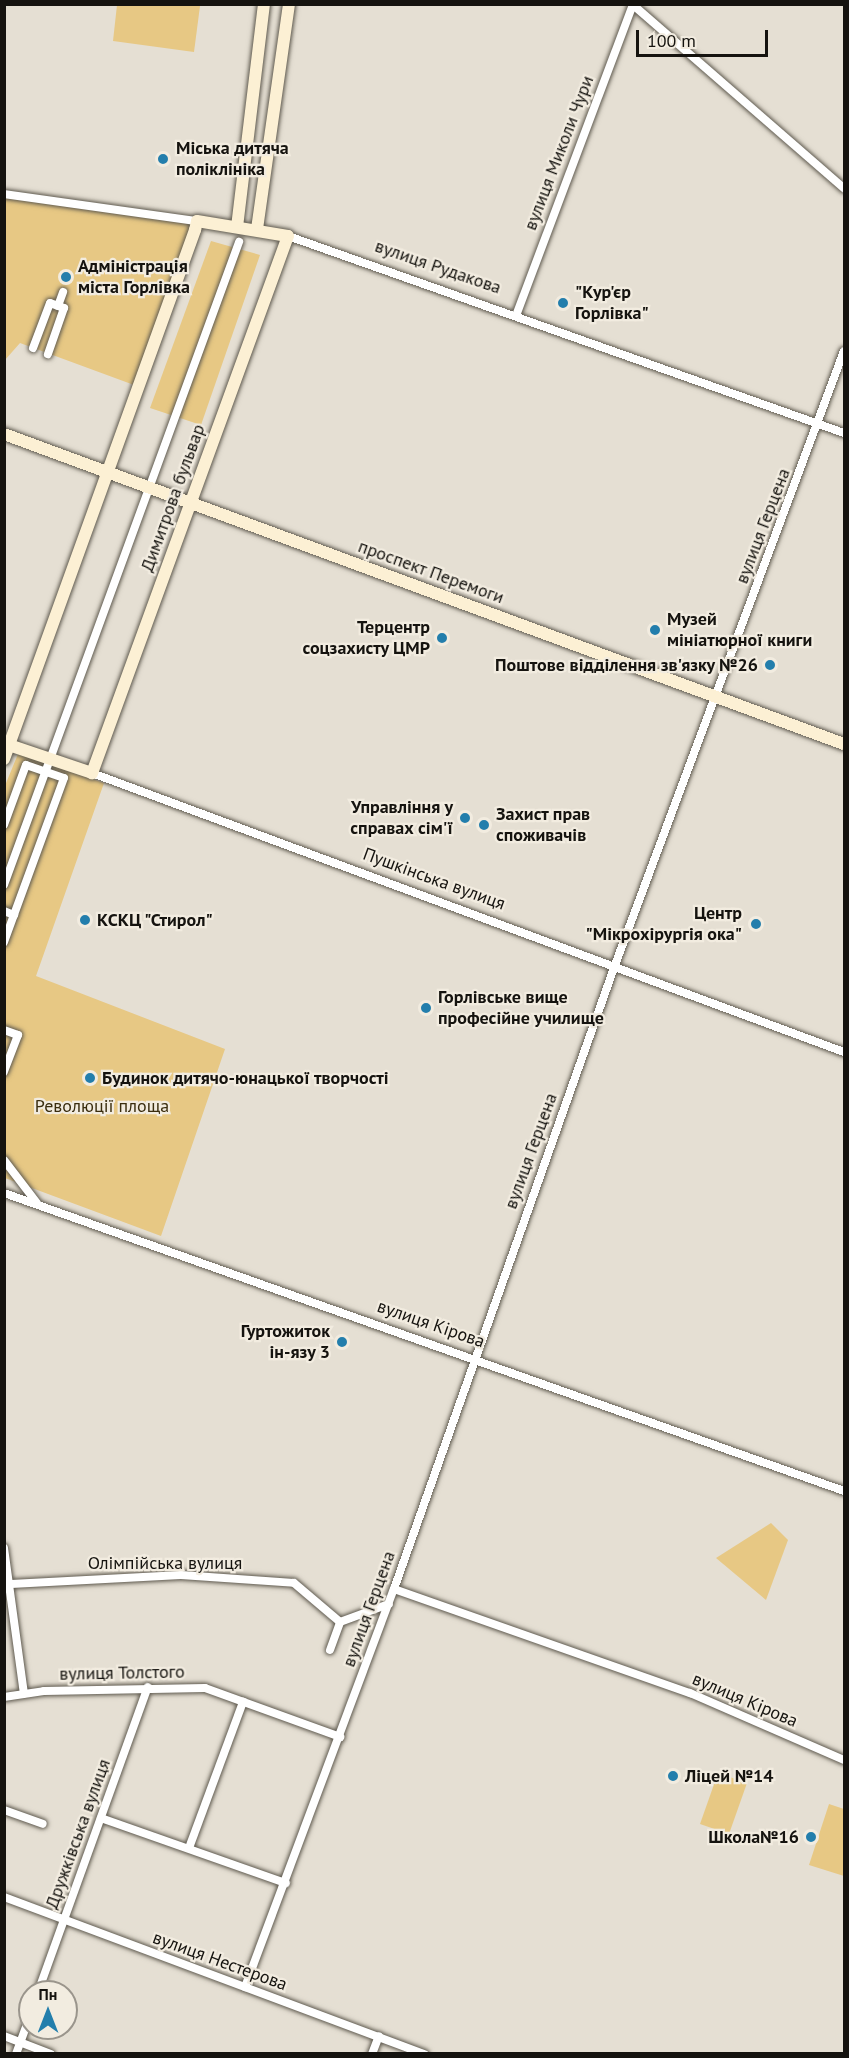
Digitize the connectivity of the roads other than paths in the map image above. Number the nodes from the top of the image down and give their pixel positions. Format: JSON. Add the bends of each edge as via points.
{"nodes":[{"id":1,"x":264,"y":4,"type":"edge"},
{"id":2,"x":289,"y":4,"type":"edge"},
{"id":3,"x":633,"y":5,"type":"edge"},
{"id":4,"x":844,"y":188,"type":"edge"},
{"id":5,"x":4,"y":194,"type":"edge"},
{"id":6,"x":197,"y":221,"type":"junction"},
{"id":7,"x":237,"y":227,"type":"junction"},
{"id":8,"x":258,"y":229,"type":"junction"},
{"id":9,"x":288,"y":236,"type":"junction"},
{"id":10,"x":239,"y":242,"type":"dead end"},
{"id":11,"x":63,"y":292,"type":"dead end"},
{"id":12,"x":58,"y":306,"type":"junction"},
{"id":13,"x":517,"y":313,"type":"junction"},
{"id":14,"x":33,"y":348,"type":"dead end"},
{"id":15,"x":844,"y":351,"type":"edge"},
{"id":16,"x":48,"y":354,"type":"dead end"},
{"id":17,"x":819,"y":424,"type":"junction"},
{"id":18,"x":4,"y":434,"type":"edge"},
{"id":19,"x":844,"y":434,"type":"edge"},
{"id":20,"x":108,"y":472,"type":"junction"},
{"id":21,"x":148,"y":487,"type":"junction"},
{"id":22,"x":191,"y":503,"type":"junction"},
{"id":23,"x":716,"y":697,"type":"junction"},
{"id":24,"x":844,"y":744,"type":"edge"},
{"id":25,"x":9,"y":745,"type":"junction"},
{"id":26,"x":4,"y":759,"type":"edge"},
{"id":27,"x":51,"y":759,"type":"junction"},
{"id":28,"x":46,"y":772,"type":"junction"},
{"id":29,"x":92,"y":773,"type":"junction"},
{"id":30,"x":4,"y":825,"type":"edge"},
{"id":31,"x":4,"y":885,"type":"edge"},
{"id":32,"x":4,"y":911,"type":"edge"},
{"id":33,"x":14,"y":915,"type":"junction"},
{"id":34,"x":4,"y":942,"type":"edge"},
{"id":35,"x":615,"y":965,"type":"junction"},
{"id":36,"x":4,"y":1030,"type":"edge"},
{"id":37,"x":844,"y":1052,"type":"edge"},
{"id":38,"x":4,"y":1072,"type":"edge"},
{"id":39,"x":4,"y":1160,"type":"edge"},
{"id":40,"x":4,"y":1193,"type":"edge"},
{"id":41,"x":37,"y":1204,"type":"junction"},
{"id":42,"x":475,"y":1356,"type":"junction"},
{"id":43,"x":844,"y":1491,"type":"edge"},
{"id":44,"x":4,"y":1548,"type":"edge"},
{"id":45,"x":11,"y":1584,"type":"junction"},
{"id":46,"x":394,"y":1589,"type":"junction"},
{"id":47,"x":389,"y":1604,"type":"junction"},
{"id":48,"x":340,"y":1622,"type":"junction"},
{"id":49,"x":330,"y":1650,"type":"dead end"},
{"id":50,"x":148,"y":1687,"type":"junction"},
{"id":51,"x":24,"y":1694,"type":"junction"},
{"id":52,"x":4,"y":1697,"type":"edge"},
{"id":53,"x":243,"y":1702,"type":"junction"},
{"id":54,"x":340,"y":1737,"type":"junction"},
{"id":55,"x":844,"y":1760,"type":"edge"},
{"id":56,"x":4,"y":1810,"type":"edge"},
{"id":57,"x":101,"y":1818,"type":"junction"},
{"id":58,"x":43,"y":1824,"type":"dead end"},
{"id":59,"x":189,"y":1848,"type":"junction"},
{"id":60,"x":286,"y":1883,"type":"junction"},
{"id":61,"x":4,"y":1897,"type":"edge"},
{"id":62,"x":64,"y":1921,"type":"junction"},
{"id":63,"x":43,"y":1980,"type":"edge"},
{"id":64,"x":245,"y":1987,"type":"junction"},
{"id":65,"x":4,"y":2036,"type":"edge"},
{"id":66,"x":379,"y":2036,"type":"junction"},
{"id":67,"x":21,"y":2042,"type":"junction"},
{"id":68,"x":16,"y":2054,"type":"edge"},
{"id":69,"x":51,"y":2054,"type":"edge"},
{"id":70,"x":372,"y":2054,"type":"edge"},
{"id":71,"x":425,"y":2054,"type":"edge"}],
"edges":[{"from":1,"to":7,"type":"street"},
{"from":2,"to":8,"type":"street"},
{"from":3,"to":4,"type":"street"},
{"from":3,"to":13,"type":"street","name":"вулиця Миколи Чури"},
{"from":5,"to":6,"type":"street","name":"вулиця Рудакова"},
{"from":6,"to":7,"type":"street","name":"вулиця Рудакова"},
{"from":6,"to":20,"type":"street"},
{"from":7,"to":8,"type":"street","name":"вулиця Рудакова"},
{"from":8,"to":9,"type":"street","name":"вулиця Рудакова"},
{"from":9,"to":13,"type":"street","name":"вулиця Рудакова"},
{"from":9,"to":22,"type":"street","name":"Димитрова бульвар"},
{"from":10,"to":21,"type":"street"},
{"from":11,"to":12,"type":"street"},
{"from":12,"to":14,"type":"street","via":[[50,303]]},
{"from":12,"to":16,"type":"street","via":[[64,308]]},
{"from":13,"to":17,"type":"street","name":"вулиця Рудакова"},
{"from":15,"to":17,"type":"street","name":"вулиця Герцена"},
{"from":17,"to":19,"type":"street","name":"вулиця Рудакова"},
{"from":17,"to":23,"type":"street","name":"вулиця Герцена"},
{"from":18,"to":20,"type":"street","name":"проспект Перемоги"},
{"from":20,"to":21,"type":"street","name":"проспект Перемоги"},
{"from":20,"to":25,"type":"street"},
{"from":21,"to":22,"type":"street","name":"проспект Перемоги"},
{"from":21,"to":27,"type":"street"},
{"from":22,"to":23,"type":"street","name":"проспект Перемоги"},
{"from":22,"to":29,"type":"street","name":"Димитрова бульвар"},
{"from":23,"to":24,"type":"street","name":"проспект Перемоги"},
{"from":23,"to":35,"type":"street","name":"вулиця Герцена"},
{"from":25,"to":26,"type":"street"},
{"from":25,"to":27,"type":"street","name":"Пушкінська вулиця"},
{"from":27,"to":28,"type":"street"},
{"from":27,"to":29,"type":"street","name":"Пушкінська вулиця"},
{"from":28,"to":30,"type":"street","via":[[26,765]]},
{"from":28,"to":31,"type":"street"},
{"from":28,"to":33,"type":"street","via":[[64,778]]},
{"from":29,"to":35,"type":"street","name":"Пушкінська вулиця"},
{"from":32,"to":33,"type":"street"},
{"from":33,"to":34,"type":"street"},
{"from":35,"to":37,"type":"street","name":"Пушкінська вулиця"},
{"from":35,"to":42,"type":"street","name":"вулиця Герцена"},
{"from":36,"to":38,"type":"street","via":[[18,1035]]},
{"from":39,"to":41,"type":"street"},
{"from":40,"to":41,"type":"street","name":"вулиця Кірова"},
{"from":41,"to":42,"type":"street","name":"вулиця Кірова"},
{"from":42,"to":43,"type":"street","name":"вулиця Кірова"},
{"from":42,"to":46,"type":"street","name":"вулиця Герцена"},
{"from":44,"to":45,"type":"street"},
{"from":45,"to":48,"type":"street","name":"Олімпійська вулиця","via":[[181,1575],[294,1583]]},
{"from":45,"to":51,"type":"street"},
{"from":46,"to":47,"type":"street","name":"вулиця Герцена"},
{"from":46,"to":55,"type":"street","name":"вулиця Кірова","via":[[690,1693]]},
{"from":47,"to":48,"type":"street"},
{"from":47,"to":54,"type":"street","name":"вулиця Герцена"},
{"from":48,"to":49,"type":"street"},
{"from":50,"to":51,"type":"street","name":"вулиця Толстого"},
{"from":50,"to":53,"type":"street","name":"вулиця Толстого","via":[[205,1689]]},
{"from":50,"to":57,"type":"street","name":"Дружківська вулиця"},
{"from":51,"to":52,"type":"street","name":"вулиця Толстого"},
{"from":53,"to":54,"type":"street","name":"вулиця Толстого"},
{"from":53,"to":59,"type":"street"},
{"from":54,"to":60,"type":"street","name":"вулиця Герцена"},
{"from":56,"to":58,"type":"street"},
{"from":57,"to":59,"type":"street"},
{"from":57,"to":62,"type":"street","name":"Дружківська вулиця"},
{"from":59,"to":60,"type":"street"},
{"from":60,"to":64,"type":"street","name":"вулиця Герцена"},
{"from":61,"to":62,"type":"street","name":"вулиця Нестерова"},
{"from":62,"to":63,"type":"street","name":"Дружківська вулиця"},
{"from":62,"to":64,"type":"street","name":"вулиця Нестерова"},
{"from":64,"to":66,"type":"street","name":"вулиця Нестерова"},
{"from":65,"to":67,"type":"street"},
{"from":66,"to":70,"type":"street"},
{"from":66,"to":71,"type":"street","name":"вулиця Нестерова"},
{"from":67,"to":68,"type":"street"},
{"from":67,"to":69,"type":"street"}]}
